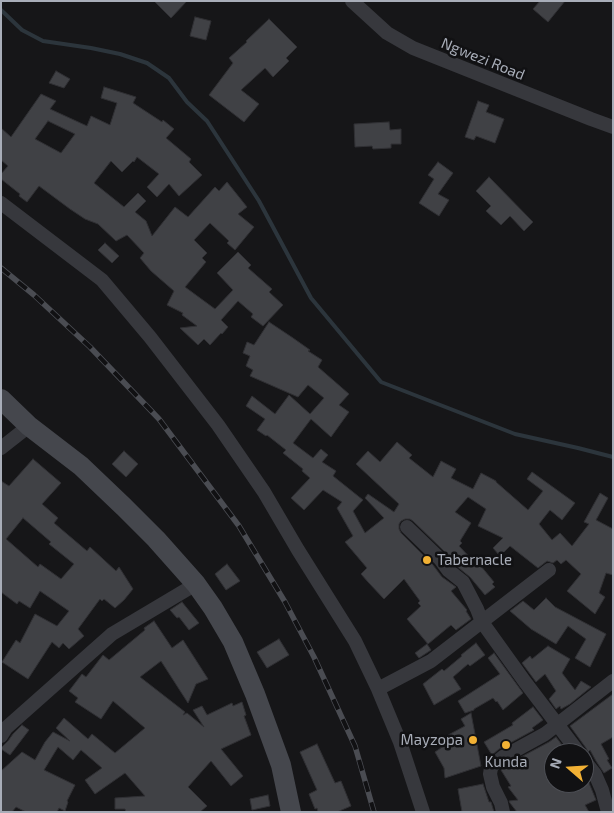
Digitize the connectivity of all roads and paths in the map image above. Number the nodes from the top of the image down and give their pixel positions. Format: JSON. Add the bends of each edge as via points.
{"nodes":[{"id":1,"x":352,"y":1,"type":"edge"},
{"id":2,"x":613,"y":127,"type":"edge"},
{"id":3,"x":1,"y":203,"type":"edge"},
{"id":4,"x":1,"y":400,"type":"edge"},
{"id":5,"x":29,"y":426,"type":"junction"},
{"id":6,"x":1,"y":448,"type":"edge"},
{"id":7,"x":407,"y":527,"type":"dead end"},
{"id":8,"x":549,"y":570,"type":"dead end"},
{"id":9,"x":196,"y":584,"type":"junction"},
{"id":10,"x":482,"y":622,"type":"junction"},
{"id":11,"x":613,"y":681,"type":"edge"},
{"id":12,"x":378,"y":689,"type":"junction"},
{"id":13,"x":558,"y":724,"type":"junction"},
{"id":14,"x":1,"y":736,"type":"edge"},
{"id":15,"x":572,"y":743,"type":"edge"},
{"id":16,"x":594,"y":774,"type":"edge"},
{"id":17,"x":291,"y":812,"type":"edge"},
{"id":18,"x":423,"y":812,"type":"edge"},
{"id":19,"x":503,"y":812,"type":"edge"},
{"id":20,"x":608,"y":812,"type":"edge"}],
"edges":[{"from":1,"to":2,"type":"street","name":"Ngwezi Road","via":[[387,33],[413,48]]},
{"from":3,"to":12,"type":"street","via":[[102,280],[150,337],[218,425],[264,492],[355,641]]},
{"from":4,"to":5,"type":"street"},
{"from":5,"to":6,"type":"street"},
{"from":5,"to":9,"type":"street","via":[[81,466],[124,506]]},
{"from":7,"to":10,"type":"street","via":[[463,582]]},
{"from":8,"to":10,"type":"street"},
{"from":9,"to":14,"type":"street","via":[[112,634],[6,728]]},
{"from":9,"to":17,"type":"street","via":[[233,642],[255,694],[281,765]]},
{"from":10,"to":12,"type":"street","via":[[431,661]]},
{"from":10,"to":13,"type":"street"},
{"from":11,"to":13,"type":"street"},
{"from":12,"to":18,"type":"street"},
{"from":13,"to":15,"type":"street"},
{"from":13,"to":19,"type":"street","via":[[503,757],[491,768],[493,786]]},
{"from":16,"to":20,"type":"street"}]}
